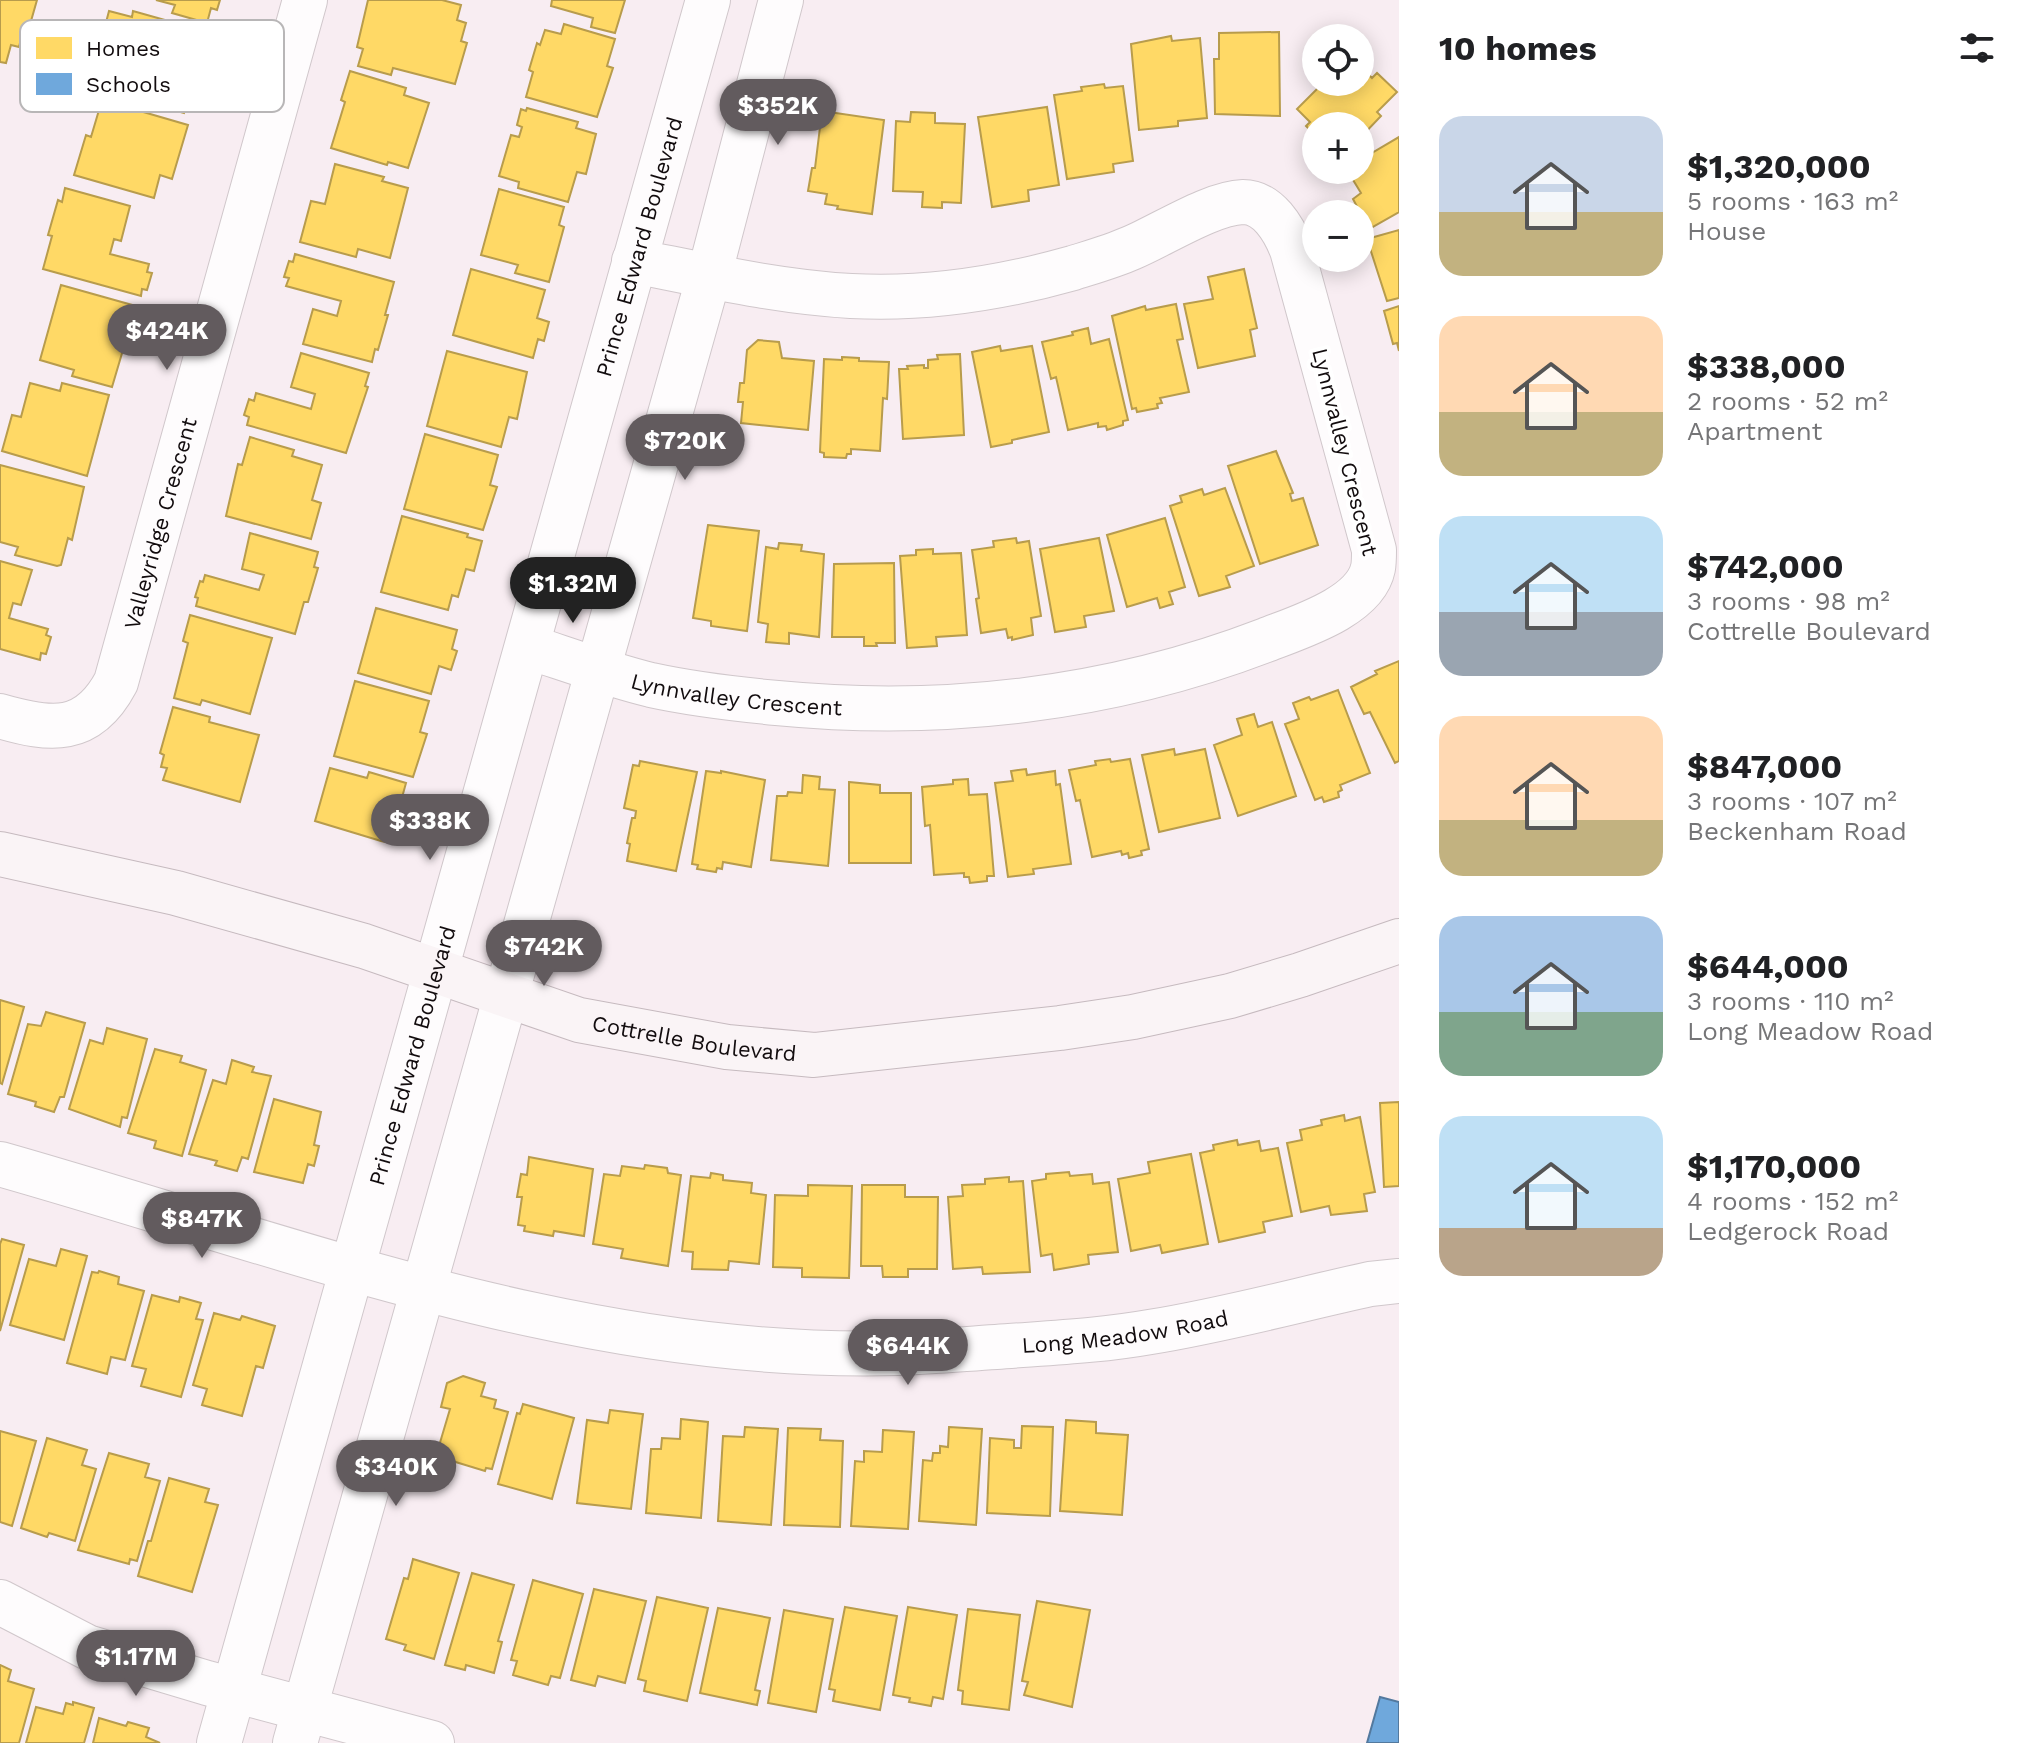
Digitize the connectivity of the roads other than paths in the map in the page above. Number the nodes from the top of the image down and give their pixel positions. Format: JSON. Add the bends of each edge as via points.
{"nodes":[{"id":1,"x":305,"y":0,"type":"edge"},
{"id":2,"x":708,"y":0,"type":"edge"},
{"id":3,"x":781,"y":0,"type":"edge"},
{"id":4,"x":284,"y":76,"type":"edge"},
{"id":5,"x":274,"y":112,"type":"edge"},
{"id":6,"x":634,"y":261,"type":"junction"},
{"id":7,"x":709,"y":276,"type":"junction"},
{"id":8,"x":529,"y":647,"type":"junction"},
{"id":9,"x":596,"y":668,"type":"junction"},
{"id":10,"x":0,"y":716,"type":"edge"},
{"id":11,"x":0,"y":854,"type":"edge"},
{"id":12,"x":1399,"y":941,"type":"edge"},
{"id":13,"x":435,"y":970,"type":"junction"},
{"id":14,"x":506,"y":995,"type":"junction"},
{"id":15,"x":0,"y":1164,"type":"edge"},
{"id":16,"x":353,"y":1269,"type":"junction"},
{"id":17,"x":1399,"y":1281,"type":"edge"},
{"id":18,"x":422,"y":1288,"type":"junction"},
{"id":19,"x":0,"y":1602,"type":"edge"},
{"id":20,"x":234,"y":1690,"type":"junction"},
{"id":21,"x":300,"y":1726,"type":"edge"},
{"id":22,"x":219,"y":1743,"type":"edge"},
{"id":23,"x":432,"y":1743,"type":"edge"}],
"edges":[{"from":1,"to":4,"type":"street","name":"Valleyridge Crescent"},
{"from":2,"to":6,"type":"street","name":"Prince Edward Boulevard"},
{"from":3,"to":7,"type":"street"},
{"from":5,"to":10,"type":"street","name":"Valleyridge Crescent","via":[[116,682],[97,711],[79,722],[38,727]]},
{"from":6,"to":7,"type":"street","name":"Lynnvalley Crescent"},
{"from":6,"to":8,"type":"street","name":"Prince Edward Boulevard"},
{"from":7,"to":9,"type":"street"},
{"from":7,"to":9,"type":"street","name":"Lynnvalley Crescent","via":[[851,296],[969,291],[1127,250],[1225,204],[1247,202],[1263,209],[1278,222],[1292,250],[1374,550],[1373,568],[1354,598],[1292,630],[1201,663],[1048,698],[921,710],[813,707],[651,685]]},
{"from":8,"to":9,"type":"street","name":"Lynnvalley Crescent"},
{"from":8,"to":13,"type":"street","name":"Prince Edward Boulevard"},
{"from":9,"to":14,"type":"street"},
{"from":11,"to":13,"type":"main road","name":"Cottrelle Boulevard","via":[[176,893]]},
{"from":12,"to":14,"type":"main road","name":"Cottrelle Boulevard","via":[[1230,996],[1133,1017],[814,1055],[621,1029]]},
{"from":13,"to":14,"type":"main road","name":"Cottrelle Boulevard"},
{"from":13,"to":16,"type":"street","name":"Prince Edward Boulevard"},
{"from":14,"to":18,"type":"street"},
{"from":15,"to":16,"type":"street","name":"Long Meadow Road"},
{"from":16,"to":18,"type":"street","name":"Long Meadow Road"},
{"from":16,"to":20,"type":"street","name":"Prince Edward Boulevard"},
{"from":17,"to":18,"type":"street","name":"Long Meadow Road","via":[[1146,1333],[897,1353],[773,1349],[659,1337],[507,1311]]},
{"from":18,"to":21,"type":"street"},
{"from":19,"to":20,"type":"street","via":[[87,1647]]},
{"from":20,"to":21,"type":"street"},
{"from":20,"to":22,"type":"street","name":"Prince Edward Boulevard"},
{"from":21,"to":23,"type":"street"}]}
